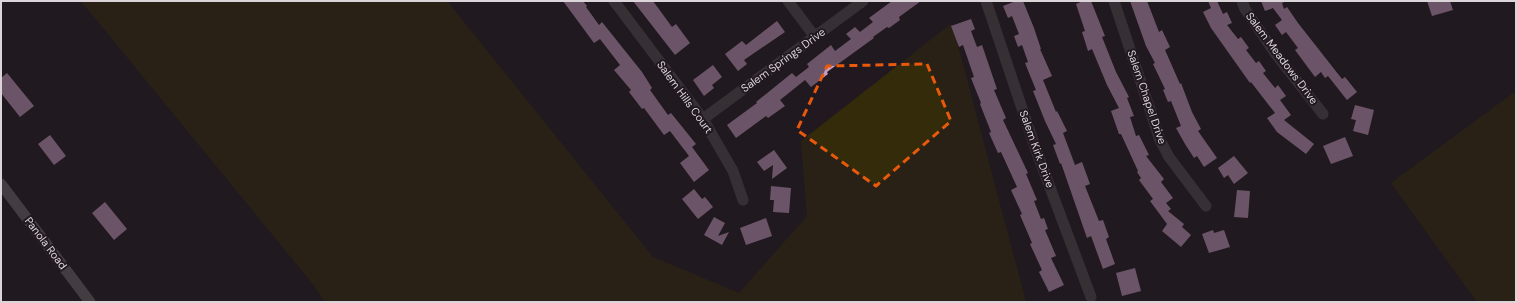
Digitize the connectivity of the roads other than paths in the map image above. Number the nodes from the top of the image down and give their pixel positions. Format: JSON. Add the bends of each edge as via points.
{"nodes":[{"id":1,"x":614,"y":1,"type":"edge"},
{"id":2,"x":788,"y":1,"type":"edge"},
{"id":3,"x":863,"y":1,"type":"edge"},
{"id":4,"x":986,"y":1,"type":"edge"},
{"id":5,"x":1114,"y":1,"type":"edge"},
{"id":6,"x":1242,"y":1,"type":"edge"},
{"id":7,"x":815,"y":37,"type":"junction"},
{"id":8,"x":1324,"y":114,"type":"dead end"},
{"id":9,"x":703,"y":119,"type":"junction"},
{"id":10,"x":1,"y":184,"type":"edge"},
{"id":11,"x":743,"y":200,"type":"dead end"},
{"id":12,"x":1206,"y":206,"type":"dead end"},
{"id":13,"x":1091,"y":297,"type":"dead end"},
{"id":14,"x":90,"y":302,"type":"edge"}],
"edges":[{"from":1,"to":9,"type":"street","name":"Salem Hills Court"},
{"from":2,"to":7,"type":"street"},
{"from":3,"to":7,"type":"street","name":"Salem Springs Drive"},
{"from":4,"to":13,"type":"street","name":"Salem Kirk Drive","via":[[1036,150]]},
{"from":5,"to":12,"type":"street","name":"Salem Chapel Drive","via":[[1160,140],[1169,157]]},
{"from":6,"to":8,"type":"street","name":"Salem Meadows Drive","via":[[1275,53]]},
{"from":7,"to":9,"type":"street","name":"Salem Springs Drive"},
{"from":9,"to":11,"type":"street","name":"Salem Hills Court","via":[[733,171]]},
{"from":10,"to":14,"type":"main road","name":"Panola Road"}]}
